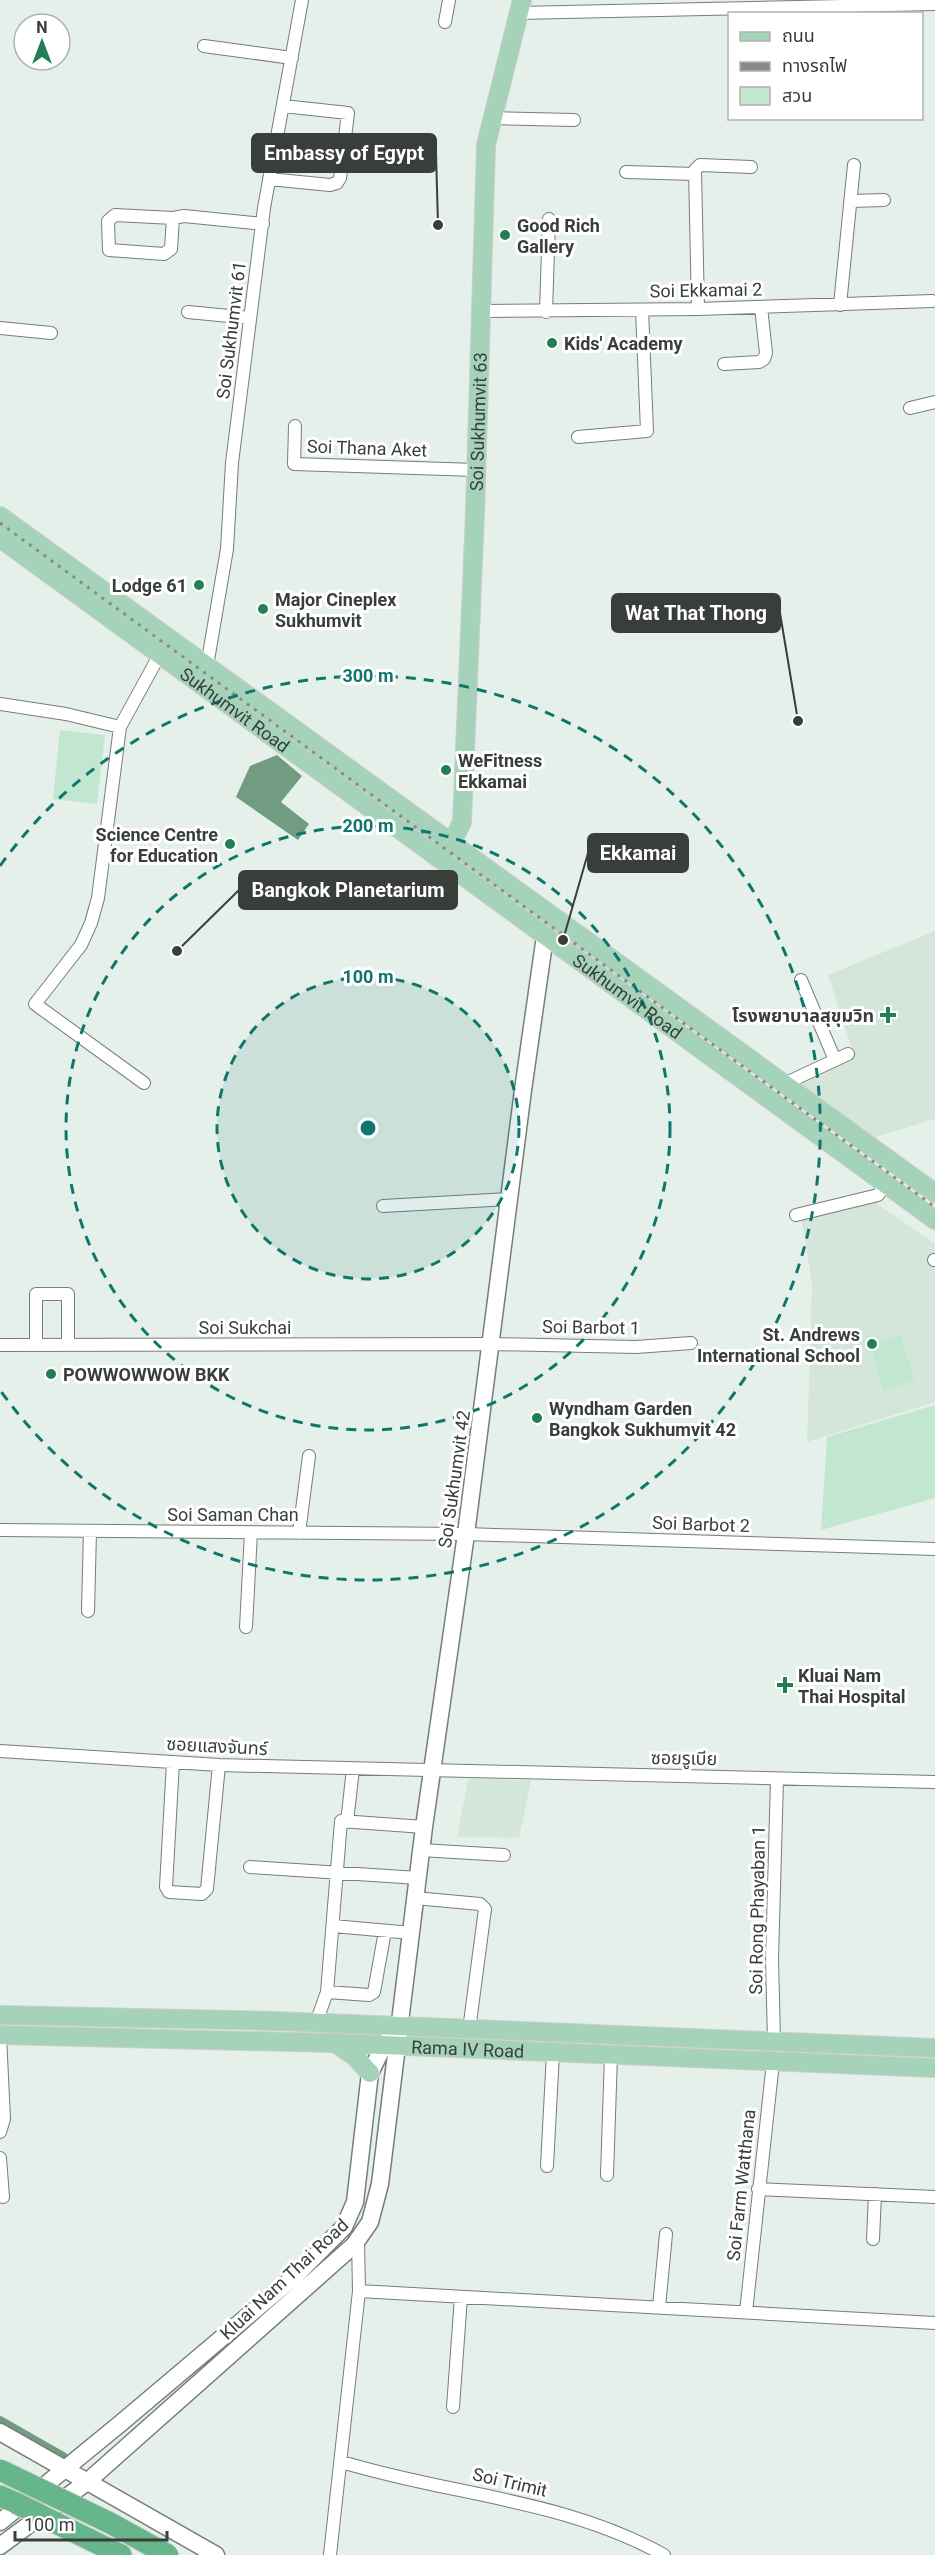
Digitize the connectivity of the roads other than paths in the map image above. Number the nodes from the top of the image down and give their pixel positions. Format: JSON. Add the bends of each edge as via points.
{"nodes":[{"id":1,"x":302,"y":0,"type":"edge"},
{"id":2,"x":449,"y":0,"type":"edge"},
{"id":3,"x":935,"y":4,"type":"edge"},
{"id":4,"x":520,"y":7,"type":"edge"},
{"id":5,"x":818,"y":10,"type":"edge"},
{"id":6,"x":445,"y":22,"type":"dead end"},
{"id":7,"x":204,"y":46,"type":"dead end"},
{"id":8,"x":292,"y":58,"type":"junction"},
{"id":9,"x":283,"y":106,"type":"junction"},
{"id":10,"x":492,"y":118,"type":"junction"},
{"id":11,"x":574,"y":120,"type":"dead end"},
{"id":12,"x":854,"y":165,"type":"dead end"},
{"id":13,"x":751,"y":167,"type":"dead end"},
{"id":14,"x":626,"y":172,"type":"dead end"},
{"id":15,"x":695,"y":174,"type":"junction"},
{"id":16,"x":269,"y":179,"type":"junction"},
{"id":17,"x":884,"y":200,"type":"dead end"},
{"id":18,"x":850,"y":201,"type":"junction"},
{"id":19,"x":173,"y":218,"type":"junction"},
{"id":20,"x":549,"y":219,"type":"dead end"},
{"id":21,"x":263,"y":224,"type":"junction"},
{"id":22,"x":932,"y":301,"type":"dead end"},
{"id":23,"x":840,"y":305,"type":"junction"},
{"id":24,"x":760,"y":307,"type":"junction"},
{"id":25,"x":698,"y":309,"type":"junction"},
{"id":26,"x":642,"y":310,"type":"junction"},
{"id":27,"x":482,"y":311,"type":"junction"},
{"id":28,"x":188,"y":312,"type":"dead end"},
{"id":29,"x":546,"y":312,"type":"junction"},
{"id":30,"x":250,"y":318,"type":"junction"},
{"id":31,"x":0,"y":328,"type":"edge"},
{"id":32,"x":51,"y":333,"type":"dead end"},
{"id":33,"x":724,"y":363,"type":"dead end"},
{"id":34,"x":935,"y":402,"type":"edge"},
{"id":35,"x":910,"y":408,"type":"dead end"},
{"id":36,"x":295,"y":426,"type":"dead end"},
{"id":37,"x":578,"y":437,"type":"dead end"},
{"id":38,"x":476,"y":470,"type":"junction"},
{"id":39,"x":0,"y":516,"type":"edge"},
{"id":40,"x":0,"y":538,"type":"edge"},
{"id":41,"x":160,"y":654,"type":"junction"},
{"id":42,"x":202,"y":673,"type":"junction"},
{"id":43,"x":0,"y":704,"type":"edge"},
{"id":44,"x":120,"y":727,"type":"junction"},
{"id":45,"x":452,"y":843,"type":"junction"},
{"id":46,"x":437,"y":858,"type":"junction"},
{"id":47,"x":557,"y":919,"type":"junction"},
{"id":48,"x":545,"y":936,"type":"junction"},
{"id":49,"x":801,"y":980,"type":"dead end"},
{"id":50,"x":848,"y":1054,"type":"dead end"},
{"id":51,"x":836,"y":1060,"type":"junction"},
{"id":52,"x":144,"y":1083,"type":"dead end"},
{"id":53,"x":784,"y":1084,"type":"junction"},
{"id":54,"x":851,"y":1133,"type":"junction"},
{"id":55,"x":838,"y":1150,"type":"junction"},
{"id":56,"x":886,"y":1184,"type":"junction"},
{"id":57,"x":935,"y":1193,"type":"edge"},
{"id":58,"x":509,"y":1199,"type":"junction"},
{"id":59,"x":383,"y":1206,"type":"dead end"},
{"id":60,"x":796,"y":1215,"type":"dead end"},
{"id":61,"x":935,"y":1220,"type":"edge"},
{"id":62,"x":691,"y":1343,"type":"dead end"},
{"id":63,"x":68,"y":1344,"type":"junction"},
{"id":64,"x":491,"y":1344,"type":"junction"},
{"id":65,"x":0,"y":1345,"type":"edge"},
{"id":66,"x":36,"y":1345,"type":"junction"},
{"id":67,"x":309,"y":1456,"type":"dead end"},
{"id":68,"x":0,"y":1530,"type":"edge"},
{"id":69,"x":90,"y":1531,"type":"junction"},
{"id":70,"x":251,"y":1532,"type":"junction"},
{"id":71,"x":299,"y":1533,"type":"junction"},
{"id":72,"x":466,"y":1534,"type":"junction"},
{"id":73,"x":935,"y":1549,"type":"edge"},
{"id":74,"x":88,"y":1611,"type":"dead end"},
{"id":75,"x":246,"y":1627,"type":"dead end"},
{"id":76,"x":0,"y":1751,"type":"edge"},
{"id":77,"x":173,"y":1762,"type":"junction"},
{"id":78,"x":219,"y":1765,"type":"junction"},
{"id":79,"x":353,"y":1769,"type":"junction"},
{"id":80,"x":432,"y":1772,"type":"junction"},
{"id":81,"x":777,"y":1779,"type":"junction"},
{"id":82,"x":935,"y":1782,"type":"edge"},
{"id":83,"x":347,"y":1822,"type":"junction"},
{"id":84,"x":424,"y":1827,"type":"junction"},
{"id":85,"x":421,"y":1850,"type":"junction"},
{"id":86,"x":504,"y":1856,"type":"dead end"},
{"id":87,"x":250,"y":1868,"type":"dead end"},
{"id":88,"x":339,"y":1871,"type":"junction"},
{"id":89,"x":418,"y":1878,"type":"junction"},
{"id":90,"x":415,"y":1898,"type":"junction"},
{"id":91,"x":333,"y":1926,"type":"junction"},
{"id":92,"x":385,"y":1931,"type":"junction"},
{"id":93,"x":412,"y":1933,"type":"junction"},
{"id":94,"x":327,"y":1992,"type":"junction"},
{"id":95,"x":0,"y":2015,"type":"edge"},
{"id":96,"x":316,"y":2023,"type":"junction"},
{"id":97,"x":400,"y":2026,"type":"junction"},
{"id":98,"x":469,"y":2030,"type":"junction"},
{"id":99,"x":0,"y":2035,"type":"edge"},
{"id":100,"x":774,"y":2042,"type":"junction"},
{"id":101,"x":334,"y":2043,"type":"junction"},
{"id":102,"x":391,"y":2046,"type":"junction"},
{"id":103,"x":935,"y":2048,"type":"edge"},
{"id":104,"x":553,"y":2053,"type":"junction"},
{"id":105,"x":611,"y":2055,"type":"junction"},
{"id":106,"x":773,"y":2062,"type":"junction"},
{"id":107,"x":935,"y":2068,"type":"edge"},
{"id":108,"x":370,"y":2073,"type":"junction"},
{"id":109,"x":0,"y":2132,"type":"edge"},
{"id":110,"x":0,"y":2158,"type":"edge"},
{"id":111,"x":547,"y":2166,"type":"dead end"},
{"id":112,"x":607,"y":2175,"type":"dead end"},
{"id":113,"x":758,"y":2189,"type":"junction"},
{"id":114,"x":875,"y":2194,"type":"junction"},
{"id":115,"x":935,"y":2197,"type":"edge"},
{"id":116,"x":3,"y":2198,"type":"dead end"},
{"id":117,"x":344,"y":2227,"type":"junction"},
{"id":118,"x":666,"y":2234,"type":"dead end"},
{"id":119,"x":873,"y":2239,"type":"dead end"},
{"id":120,"x":358,"y":2240,"type":"junction"},
{"id":121,"x":359,"y":2291,"type":"junction"},
{"id":122,"x":461,"y":2297,"type":"junction"},
{"id":123,"x":659,"y":2307,"type":"junction"},
{"id":124,"x":746,"y":2312,"type":"junction"},
{"id":125,"x":935,"y":2323,"type":"edge"},
{"id":126,"x":453,"y":2407,"type":"dead end"},
{"id":127,"x":0,"y":2432,"type":"edge"},
{"id":128,"x":342,"y":2462,"type":"junction"},
{"id":129,"x":66,"y":2469,"type":"junction"},
{"id":130,"x":0,"y":2470,"type":"edge"},
{"id":131,"x":87,"y":2482,"type":"junction"},
{"id":132,"x":0,"y":2496,"type":"edge"},
{"id":133,"x":0,"y":2522,"type":"edge"},
{"id":134,"x":2,"y":2544,"type":"edge"},
{"id":135,"x":121,"y":2555,"type":"edge"},
{"id":136,"x":168,"y":2555,"type":"edge"},
{"id":137,"x":216,"y":2555,"type":"edge"},
{"id":138,"x":330,"y":2555,"type":"edge"},
{"id":139,"x":664,"y":2555,"type":"edge"}],
"edges":[{"from":1,"to":8,"type":"street","name":"Soi Sukhumvit 61"},
{"from":2,"to":6,"type":"street"},
{"from":3,"to":5,"type":"street"},
{"from":4,"to":5,"type":"street"},
{"from":4,"to":10,"type":"main road","name":"Soi Sukhumvit 63"},
{"from":7,"to":8,"type":"street"},
{"from":8,"to":9,"type":"street","name":"Soi Sukhumvit 61"},
{"from":9,"to":16,"type":"street","name":"Soi Sukhumvit 61"},
{"from":9,"to":16,"type":"street","via":[[348,113],[340,178],[330,185]]},
{"from":10,"to":11,"type":"street"},
{"from":10,"to":27,"type":"main road","name":"Soi Sukhumvit 63","via":[[486,145]]},
{"from":12,"to":18,"type":"street"},
{"from":13,"to":15,"type":"street","via":[[700,165]]},
{"from":14,"to":15,"type":"street"},
{"from":15,"to":25,"type":"street"},
{"from":16,"to":21,"type":"street","name":"Soi Sukhumvit 61"},
{"from":17,"to":18,"type":"street"},
{"from":18,"to":23,"type":"street"},
{"from":19,"to":19,"type":"street","via":[[115,214],[108,221],[107,247],[111,252],[164,254],[171,249]]},
{"from":19,"to":21,"type":"street"},
{"from":20,"to":29,"type":"street"},
{"from":21,"to":30,"type":"street","name":"Soi Sukhumvit 61"},
{"from":22,"to":23,"type":"street","name":"Soi Ekkamai 2"},
{"from":23,"to":24,"type":"street","name":"Soi Ekkamai 2"},
{"from":24,"to":25,"type":"street","name":"Soi Ekkamai 2"},
{"from":24,"to":33,"type":"street","via":[[764,359]]},
{"from":25,"to":26,"type":"street","name":"Soi Ekkamai 2"},
{"from":26,"to":29,"type":"street","name":"Soi Ekkamai 2"},
{"from":26,"to":37,"type":"street","via":[[647,431]]},
{"from":27,"to":29,"type":"street","name":"Soi Ekkamai 2"},
{"from":27,"to":38,"type":"main road","name":"Soi Sukhumvit 63"},
{"from":28,"to":30,"type":"street"},
{"from":30,"to":42,"type":"street","name":"Soi Sukhumvit 61","via":[[232,464],[228,541]]},
{"from":31,"to":32,"type":"street"},
{"from":34,"to":35,"type":"street"},
{"from":36,"to":38,"type":"street","name":"Soi Thana Aket","via":[[294,464]]},
{"from":38,"to":45,"type":"main road","name":"Soi Sukhumvit 63","via":[[462,822]]},
{"from":39,"to":42,"type":"main road","name":"Sukhumvit Road"},
{"from":40,"to":41,"type":"main road","name":"Sukhumvit Road"},
{"from":41,"to":42,"type":"main road","name":"Sukhumvit Road"},
{"from":41,"to":44,"type":"street"},
{"from":42,"to":45,"type":"main road","name":"Sukhumvit Road"},
{"from":42,"to":46,"type":"main road","name":"Sukhumvit Road"},
{"from":43,"to":44,"type":"street"},
{"from":44,"to":52,"type":"street","via":[[98,898],[91,923],[81,945],[35,1004]]},
{"from":45,"to":46,"type":"main road"},
{"from":45,"to":47,"type":"main road","name":"Sukhumvit Road"},
{"from":46,"to":48,"type":"main road","name":"Sukhumvit Road"},
{"from":47,"to":48,"type":"main road"},
{"from":47,"to":53,"type":"main road","name":"Sukhumvit Road"},
{"from":48,"to":55,"type":"main road","name":"Sukhumvit Road"},
{"from":48,"to":58,"type":"main road","name":"Soi Sukhumvit 42"},
{"from":49,"to":51,"type":"street"},
{"from":50,"to":51,"type":"street"},
{"from":51,"to":53,"type":"street"},
{"from":53,"to":54,"type":"main road","name":"Sukhumvit Road"},
{"from":54,"to":55,"type":"main road"},
{"from":54,"to":57,"type":"main road","name":"Sukhumvit Road"},
{"from":55,"to":56,"type":"main road","name":"Sukhumvit Road"},
{"from":56,"to":60,"type":"street","via":[[878,1195]]},
{"from":56,"to":61,"type":"main road","name":"Sukhumvit Road"},
{"from":58,"to":59,"type":"street"},
{"from":58,"to":64,"type":"main road","name":"Soi Sukhumvit 42"},
{"from":62,"to":64,"type":"street","name":"Soi Barbot 1","via":[[636,1347]]},
{"from":63,"to":64,"type":"street","name":"Soi Sukchai"},
{"from":63,"to":66,"type":"street","name":"Soi Sukchai"},
{"from":63,"to":66,"type":"street","via":[[68,1294],[36,1294]]},
{"from":64,"to":72,"type":"main road","name":"Soi Sukhumvit 42"},
{"from":65,"to":66,"type":"street","name":"Soi Sukchai"},
{"from":67,"to":71,"type":"street"},
{"from":68,"to":69,"type":"street","name":"Soi Saman Chan"},
{"from":69,"to":70,"type":"street","name":"Soi Saman Chan"},
{"from":69,"to":74,"type":"street"},
{"from":70,"to":71,"type":"street","name":"Soi Saman Chan"},
{"from":70,"to":75,"type":"street"},
{"from":71,"to":72,"type":"street","name":"Soi Saman Chan"},
{"from":72,"to":73,"type":"street","name":"Soi Barbot 2"},
{"from":72,"to":80,"type":"main road","name":"Soi Sukhumvit 42"},
{"from":76,"to":77,"type":"street","name":"ซอยแสงจันทร์"},
{"from":77,"to":78,"type":"street","name":"ซอยแสงจันทร์"},
{"from":77,"to":78,"type":"street","via":[[166,1887],[169,1892],[202,1894],[207,1889]]},
{"from":78,"to":79,"type":"street","name":"ซอยแสงจันทร์"},
{"from":79,"to":80,"type":"street","name":"ซอยแสงจันทร์"},
{"from":79,"to":83,"type":"street"},
{"from":80,"to":81,"type":"street","name":"ซอยรูเบีย"},
{"from":80,"to":84,"type":"main road","name":"Soi Sukhumvit 42"},
{"from":81,"to":82,"type":"street","name":"ซอยรูเบีย"},
{"from":81,"to":100,"type":"street","name":"Soi Rong Phayaban 1"},
{"from":83,"to":84,"type":"street"},
{"from":83,"to":88,"type":"street","via":[[341,1821]]},
{"from":84,"to":85,"type":"main road","name":"Soi Sukhumvit 42"},
{"from":85,"to":86,"type":"street"},
{"from":85,"to":89,"type":"main road","name":"Soi Sukhumvit 42"},
{"from":87,"to":88,"type":"street"},
{"from":88,"to":89,"type":"street"},
{"from":88,"to":91,"type":"street"},
{"from":89,"to":90,"type":"main road","name":"Soi Sukhumvit 42"},
{"from":90,"to":93,"type":"main road","name":"Soi Sukhumvit 42"},
{"from":90,"to":98,"type":"street","via":[[480,1904],[485,1909]]},
{"from":91,"to":92,"type":"street"},
{"from":91,"to":94,"type":"street"},
{"from":92,"to":93,"type":"street"},
{"from":92,"to":94,"type":"street","via":[[374,1992]]},
{"from":93,"to":97,"type":"main road","name":"Soi Sukhumvit 42"},
{"from":94,"to":96,"type":"street"},
{"from":95,"to":96,"type":"main road","name":"Rama IV Road"},
{"from":96,"to":97,"type":"main road","name":"Rama IV Road"},
{"from":97,"to":98,"type":"main road","name":"Rama IV Road"},
{"from":97,"to":102,"type":"main road","name":"Kluai Nam Thai Road"},
{"from":98,"to":100,"type":"main road","name":"Rama IV Road"},
{"from":99,"to":101,"type":"main road","name":"Rama IV Road"},
{"from":99,"to":109,"type":"street","via":[[4,2119]]},
{"from":100,"to":103,"type":"main road","name":"Rama IV Road"},
{"from":100,"to":106,"type":"main road"},
{"from":101,"to":102,"type":"main road","name":"Rama IV Road"},
{"from":101,"to":108,"type":"main road"},
{"from":102,"to":104,"type":"main road","name":"Rama IV Road"},
{"from":102,"to":108,"type":"main road","name":"Kluai Nam Thai Road"},
{"from":102,"to":120,"type":"main road","name":"Kluai Nam Thai Road","via":[[381,2184],[370,2222]]},
{"from":104,"to":105,"type":"main road","name":"Rama IV Road"},
{"from":104,"to":111,"type":"street"},
{"from":105,"to":106,"type":"main road","name":"Rama IV Road"},
{"from":105,"to":112,"type":"street"},
{"from":106,"to":107,"type":"main road","name":"Rama IV Road"},
{"from":106,"to":113,"type":"street","name":"Soi Farm Watthana"},
{"from":108,"to":117,"type":"main road","name":"Kluai Nam Thai Road","via":[[355,2202]]},
{"from":110,"to":116,"type":"street"},
{"from":113,"to":114,"type":"street"},
{"from":113,"to":124,"type":"street","name":"Soi Farm Watthana"},
{"from":114,"to":115,"type":"street"},
{"from":114,"to":119,"type":"street"},
{"from":117,"to":120,"type":"main road"},
{"from":117,"to":129,"type":"main road","name":"Kluai Nam Thai Road","via":[[294,2277]]},
{"from":118,"to":123,"type":"street"},
{"from":120,"to":121,"type":"street"},
{"from":120,"to":131,"type":"main road","name":"Kluai Nam Thai Road"},
{"from":121,"to":122,"type":"street"},
{"from":121,"to":128,"type":"street"},
{"from":122,"to":123,"type":"street"},
{"from":122,"to":126,"type":"street"},
{"from":123,"to":124,"type":"street"},
{"from":124,"to":125,"type":"street"},
{"from":127,"to":129,"type":"main road"},
{"from":128,"to":138,"type":"street"},
{"from":128,"to":139,"type":"street","name":"Soi Trimit","via":[[584,2520]]},
{"from":129,"to":131,"type":"main road"},
{"from":129,"to":133,"type":"main road","name":"Kluai Nam Thai Road"},
{"from":130,"to":136,"type":"highway","bridge":true},
{"from":131,"to":134,"type":"main road","name":"Kluai Nam Thai Road"},
{"from":131,"to":137,"type":"main road"},
{"from":132,"to":135,"type":"highway","bridge":true}]}
